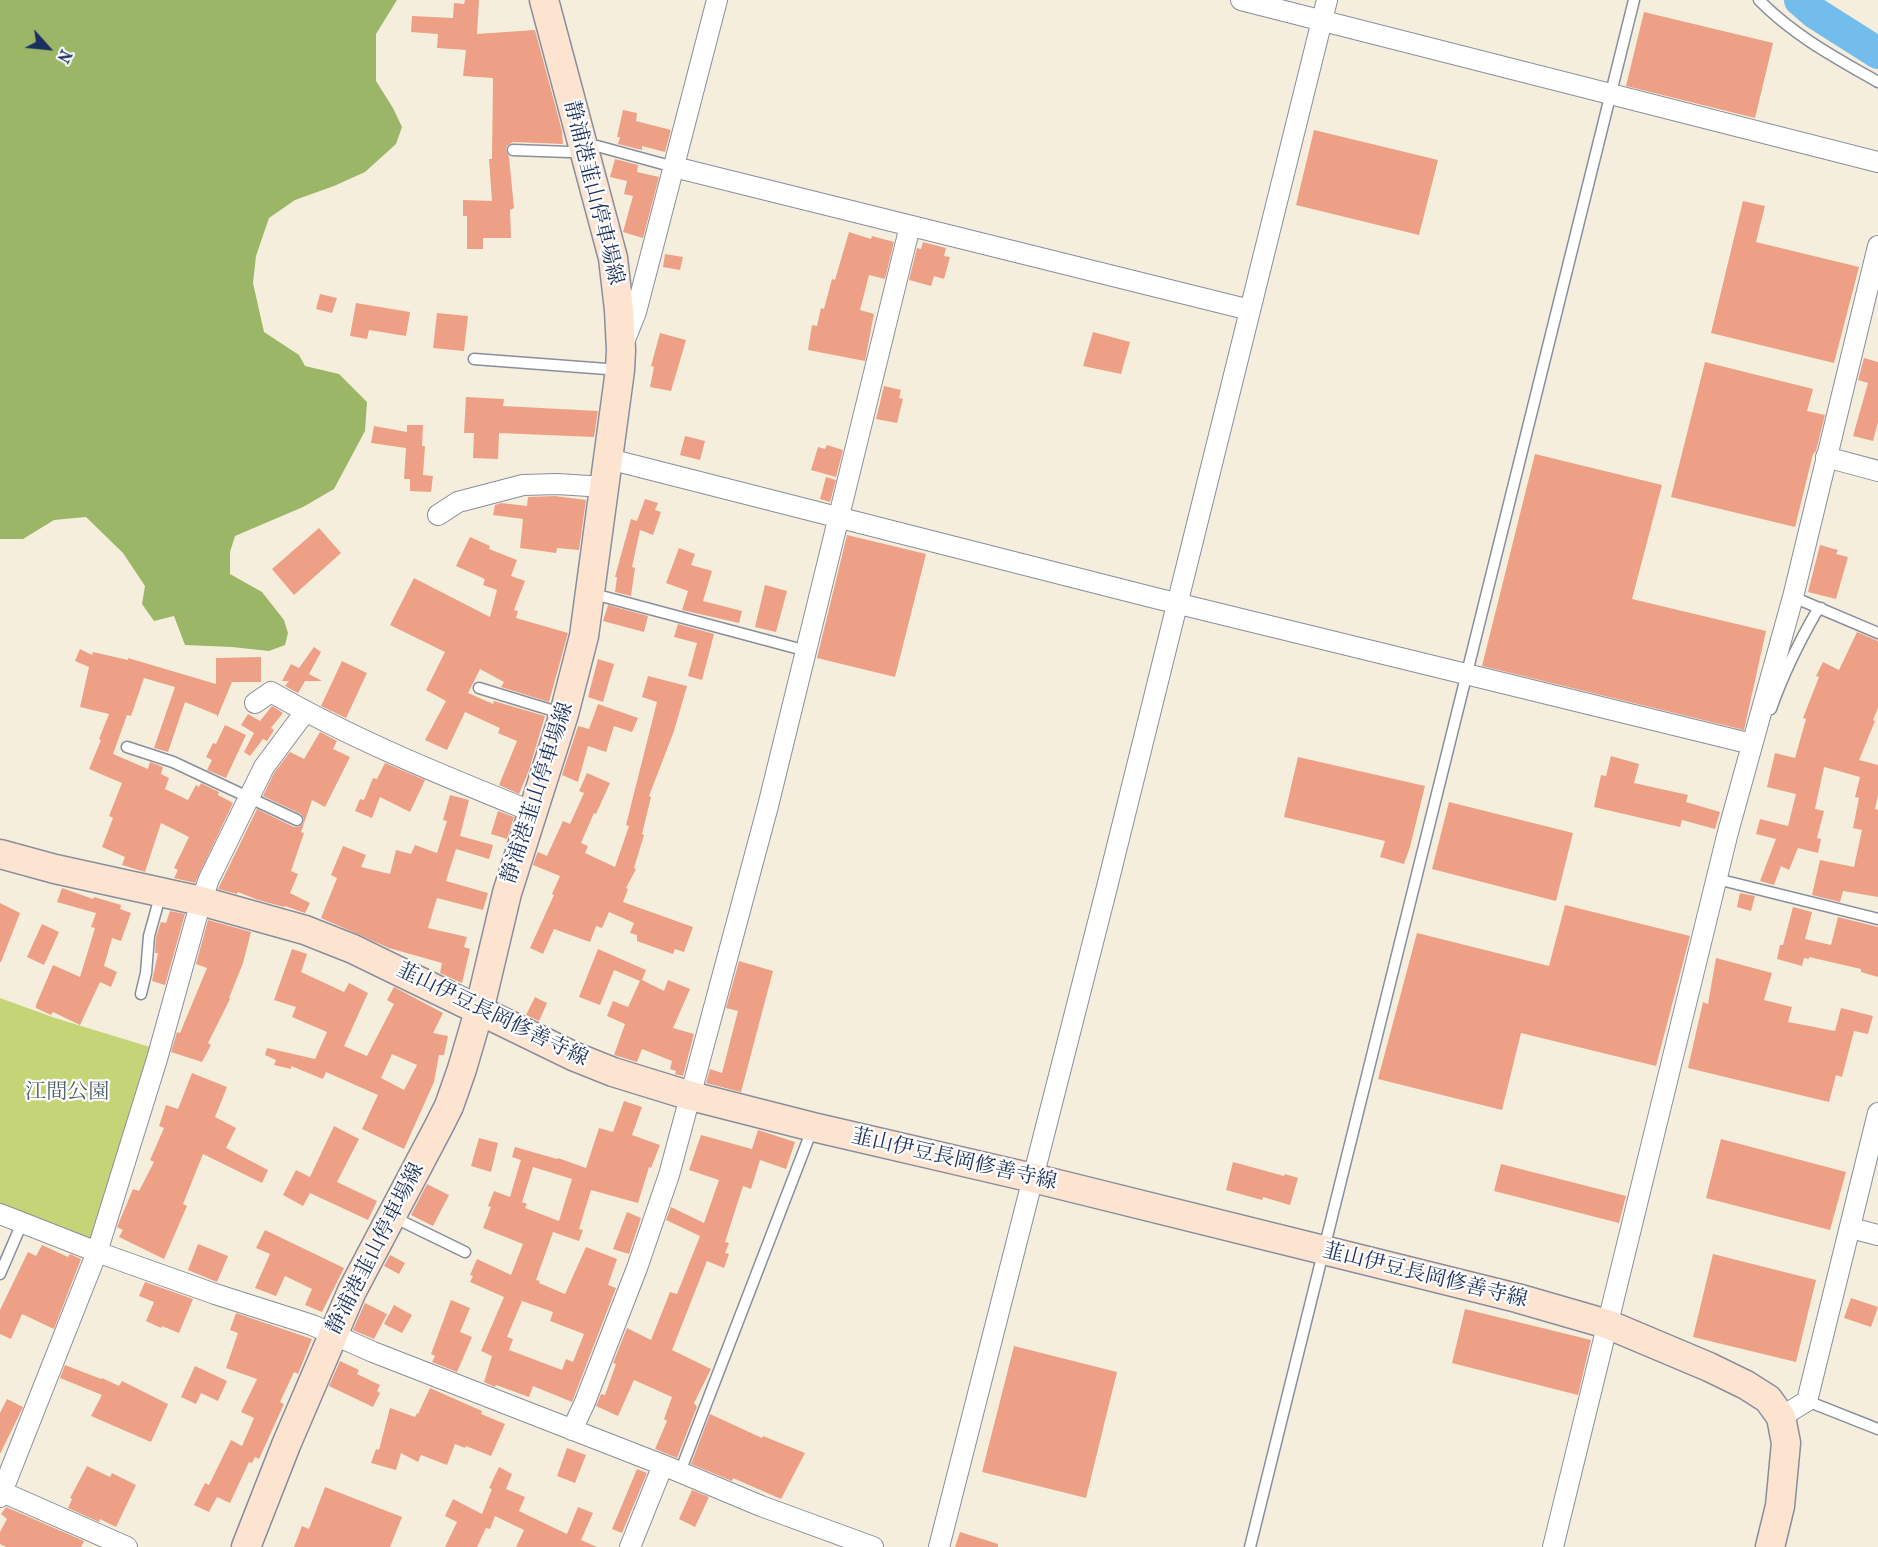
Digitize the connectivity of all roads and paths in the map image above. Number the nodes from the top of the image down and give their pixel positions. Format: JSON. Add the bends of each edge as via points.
{"nodes":[{"id":1,"x":544,"y":0,"type":"edge"},
{"id":2,"x":717,"y":0,"type":"edge"},
{"id":3,"x":1241,"y":0,"type":"edge"},
{"id":4,"x":1327,"y":0,"type":"edge"},
{"id":5,"x":1634,"y":0,"type":"edge"},
{"id":6,"x":1759,"y":0,"type":"edge"},
{"id":7,"x":1322,"y":20,"type":"junction"},
{"id":8,"x":1878,"y":82,"type":"edge"},
{"id":9,"x":1610,"y":94,"type":"junction"},
{"id":10,"x":584,"y":148,"type":"junction"},
{"id":11,"x":513,"y":150,"type":"dead end"},
{"id":12,"x":1878,"y":162,"type":"edge"},
{"id":13,"x":674,"y":167,"type":"junction"},
{"id":14,"x":910,"y":226,"type":"junction"},
{"id":15,"x":1878,"y":246,"type":"edge"},
{"id":16,"x":1250,"y":310,"type":"junction"},
{"id":17,"x":474,"y":359,"type":"dead end"},
{"id":18,"x":620,"y":360,"type":"junction"},
{"id":19,"x":1826,"y":457,"type":"junction"},
{"id":20,"x":609,"y":459,"type":"junction"},
{"id":21,"x":1878,"y":471,"type":"edge"},
{"id":22,"x":605,"y":487,"type":"junction"},
{"id":23,"x":438,"y":516,"type":"dead end"},
{"id":24,"x":838,"y":517,"type":"junction"},
{"id":25,"x":590,"y":592,"type":"junction"},
{"id":26,"x":1793,"y":597,"type":"junction"},
{"id":27,"x":1178,"y":602,"type":"junction"},
{"id":28,"x":1821,"y":608,"type":"junction"},
{"id":29,"x":1878,"y":633,"type":"edge"},
{"id":30,"x":807,"y":651,"type":"junction"},
{"id":31,"x":1467,"y":674,"type":"junction"},
{"id":32,"x":478,"y":688,"type":"dead end"},
{"id":33,"x":255,"y":703,"type":"dead end"},
{"id":34,"x":304,"y":712,"type":"junction"},
{"id":35,"x":564,"y":714,"type":"junction"},
{"id":36,"x":1753,"y":741,"type":"junction"},
{"id":37,"x":127,"y":747,"type":"dead end"},
{"id":38,"x":249,"y":797,"type":"junction"},
{"id":39,"x":533,"y":812,"type":"junction"},
{"id":40,"x":297,"y":820,"type":"dead end"},
{"id":41,"x":0,"y":854,"type":"edge"},
{"id":42,"x":1717,"y":879,"type":"junction"},
{"id":43,"x":162,"y":892,"type":"junction"},
{"id":44,"x":201,"y":901,"type":"junction"},
{"id":45,"x":1878,"y":919,"type":"edge"},
{"id":46,"x":141,"y":994,"type":"dead end"},
{"id":47,"x":479,"y":1011,"type":"junction"},
{"id":48,"x":691,"y":1096,"type":"junction"},
{"id":49,"x":1878,"y":1113,"type":"edge"},
{"id":50,"x":813,"y":1127,"type":"junction"},
{"id":51,"x":1033,"y":1178,"type":"junction"},
{"id":52,"x":0,"y":1214,"type":"edge"},
{"id":53,"x":391,"y":1217,"type":"junction"},
{"id":54,"x":21,"y":1222,"type":"junction"},
{"id":55,"x":1851,"y":1228,"type":"junction"},
{"id":56,"x":1878,"y":1235,"type":"edge"},
{"id":57,"x":1324,"y":1250,"type":"junction"},
{"id":58,"x":97,"y":1252,"type":"junction"},
{"id":59,"x":465,"y":1252,"type":"dead end"},
{"id":60,"x":0,"y":1274,"type":"edge"},
{"id":61,"x":1607,"y":1324,"type":"junction"},
{"id":62,"x":333,"y":1335,"type":"junction"},
{"id":63,"x":1807,"y":1401,"type":"junction"},
{"id":64,"x":1781,"y":1417,"type":"junction"},
{"id":65,"x":1878,"y":1429,"type":"edge"},
{"id":66,"x":572,"y":1430,"type":"junction"},
{"id":67,"x":672,"y":1468,"type":"junction"},
{"id":68,"x":1,"y":1493,"type":"edge"},
{"id":69,"x":128,"y":1547,"type":"edge"},
{"id":70,"x":246,"y":1547,"type":"edge"},
{"id":71,"x":630,"y":1547,"type":"edge"},
{"id":72,"x":873,"y":1547,"type":"edge"},
{"id":73,"x":939,"y":1547,"type":"edge"},
{"id":74,"x":1250,"y":1547,"type":"edge"},
{"id":75,"x":1553,"y":1547,"type":"edge"},
{"id":76,"x":1770,"y":1547,"type":"edge"}],
"edges":[{"from":1,"to":10,"type":"main road","name":"静浦港韮山停車場線"},
{"from":2,"to":13,"type":"street"},
{"from":3,"to":7,"type":"street"},
{"from":4,"to":7,"type":"street"},
{"from":5,"to":9,"type":"lane"},
{"from":6,"to":8,"type":"lane","via":[[1783,23]]},
{"from":7,"to":9,"type":"street"},
{"from":7,"to":16,"type":"street"},
{"from":9,"to":12,"type":"street"},
{"from":9,"to":31,"type":"lane"},
{"from":10,"to":11,"type":"lane","via":[[569,152]]},
{"from":10,"to":13,"type":"lane","via":[[597,146]]},
{"from":10,"to":18,"type":"main road","name":"静浦港韮山停車場線","via":[[613,258]]},
{"from":13,"to":14,"type":"street"},
{"from":13,"to":18,"type":"street"},
{"from":14,"to":16,"type":"street"},
{"from":14,"to":24,"type":"street"},
{"from":15,"to":19,"type":"street"},
{"from":16,"to":27,"type":"street"},
{"from":17,"to":18,"type":"lane"},
{"from":18,"to":20,"type":"main road","name":"静浦港韮山停車場線"},
{"from":19,"to":21,"type":"street"},
{"from":19,"to":26,"type":"street"},
{"from":20,"to":22,"type":"main road","name":"静浦港韮山停車場線"},
{"from":20,"to":24,"type":"street"},
{"from":22,"to":23,"type":"street","via":[[523,485],[458,502]]},
{"from":22,"to":25,"type":"main road","name":"静浦港韮山停車場線"},
{"from":24,"to":27,"type":"street"},
{"from":24,"to":30,"type":"street"},
{"from":25,"to":30,"type":"lane"},
{"from":25,"to":35,"type":"main road","name":"静浦港韮山停車場線","via":[[584,636]]},
{"from":26,"to":28,"type":"lane"},
{"from":26,"to":36,"type":"street"},
{"from":27,"to":31,"type":"street"},
{"from":27,"to":51,"type":"street"},
{"from":28,"to":29,"type":"lane"},
{"from":28,"to":36,"type":"lane","via":[[1782,677],[1767,722]]},
{"from":30,"to":48,"type":"street"},
{"from":31,"to":36,"type":"street"},
{"from":31,"to":57,"type":"lane"},
{"from":32,"to":35,"type":"lane"},
{"from":33,"to":34,"type":"street","via":[[271,692]]},
{"from":34,"to":38,"type":"street","via":[[264,767]]},
{"from":34,"to":39,"type":"street"},
{"from":35,"to":39,"type":"main road","name":"静浦港韮山停車場線"},
{"from":36,"to":42,"type":"street"},
{"from":37,"to":38,"type":"lane","via":[[173,762]]},
{"from":38,"to":40,"type":"lane"},
{"from":38,"to":44,"type":"street"},
{"from":39,"to":47,"type":"main road","name":"静浦港韮山停車場線","via":[[507,892]]},
{"from":41,"to":43,"type":"main road","name":"韮山伊豆長岡修善寺線"},
{"from":42,"to":45,"type":"lane"},
{"from":42,"to":61,"type":"street"},
{"from":43,"to":44,"type":"main road","name":"韮山伊豆長岡修善寺線"},
{"from":43,"to":46,"type":"lane","via":[[149,936]]},
{"from":44,"to":47,"type":"main road","name":"韮山伊豆長岡修善寺線","via":[[305,930],[353,949]]},
{"from":44,"to":58,"type":"street"},
{"from":47,"to":48,"type":"main road","name":"韮山伊豆長岡修善寺線","via":[[573,1056]]},
{"from":47,"to":53,"type":"main road","name":"静浦港韮山停車場線","via":[[449,1106]]},
{"from":48,"to":50,"type":"main road","name":"韮山伊豆長岡修善寺線"},
{"from":48,"to":66,"type":"street","via":[[637,1268]]},
{"from":49,"to":55,"type":"street"},
{"from":50,"to":51,"type":"main road","name":"韮山伊豆長岡修善寺線"},
{"from":50,"to":67,"type":"lane"},
{"from":51,"to":57,"type":"main road","name":"韮山伊豆長岡修善寺線"},
{"from":51,"to":73,"type":"street"},
{"from":52,"to":54,"type":"street"},
{"from":53,"to":59,"type":"lane"},
{"from":53,"to":62,"type":"main road","name":"静浦港韮山停車場線"},
{"from":54,"to":58,"type":"street"},
{"from":54,"to":60,"type":"lane"},
{"from":55,"to":56,"type":"street"},
{"from":55,"to":63,"type":"street"},
{"from":57,"to":61,"type":"main road","name":"韮山伊豆長岡修善寺線"},
{"from":57,"to":74,"type":"lane"},
{"from":58,"to":62,"type":"street"},
{"from":58,"to":68,"type":"street"},
{"from":61,"to":64,"type":"main road","name":"韮山伊豆長岡修善寺線","via":[[1746,1385],[1768,1399]]},
{"from":61,"to":75,"type":"street"},
{"from":62,"to":66,"type":"street"},
{"from":62,"to":70,"type":"main road","name":"静浦港韮山停車場線"},
{"from":63,"to":64,"type":"street"},
{"from":63,"to":65,"type":"lane"},
{"from":64,"to":76,"type":"main road","via":[[1785,1460]]},
{"from":66,"to":67,"type":"street"},
{"from":67,"to":71,"type":"street"},
{"from":67,"to":72,"type":"street"},
{"from":68,"to":69,"type":"street"}]}
